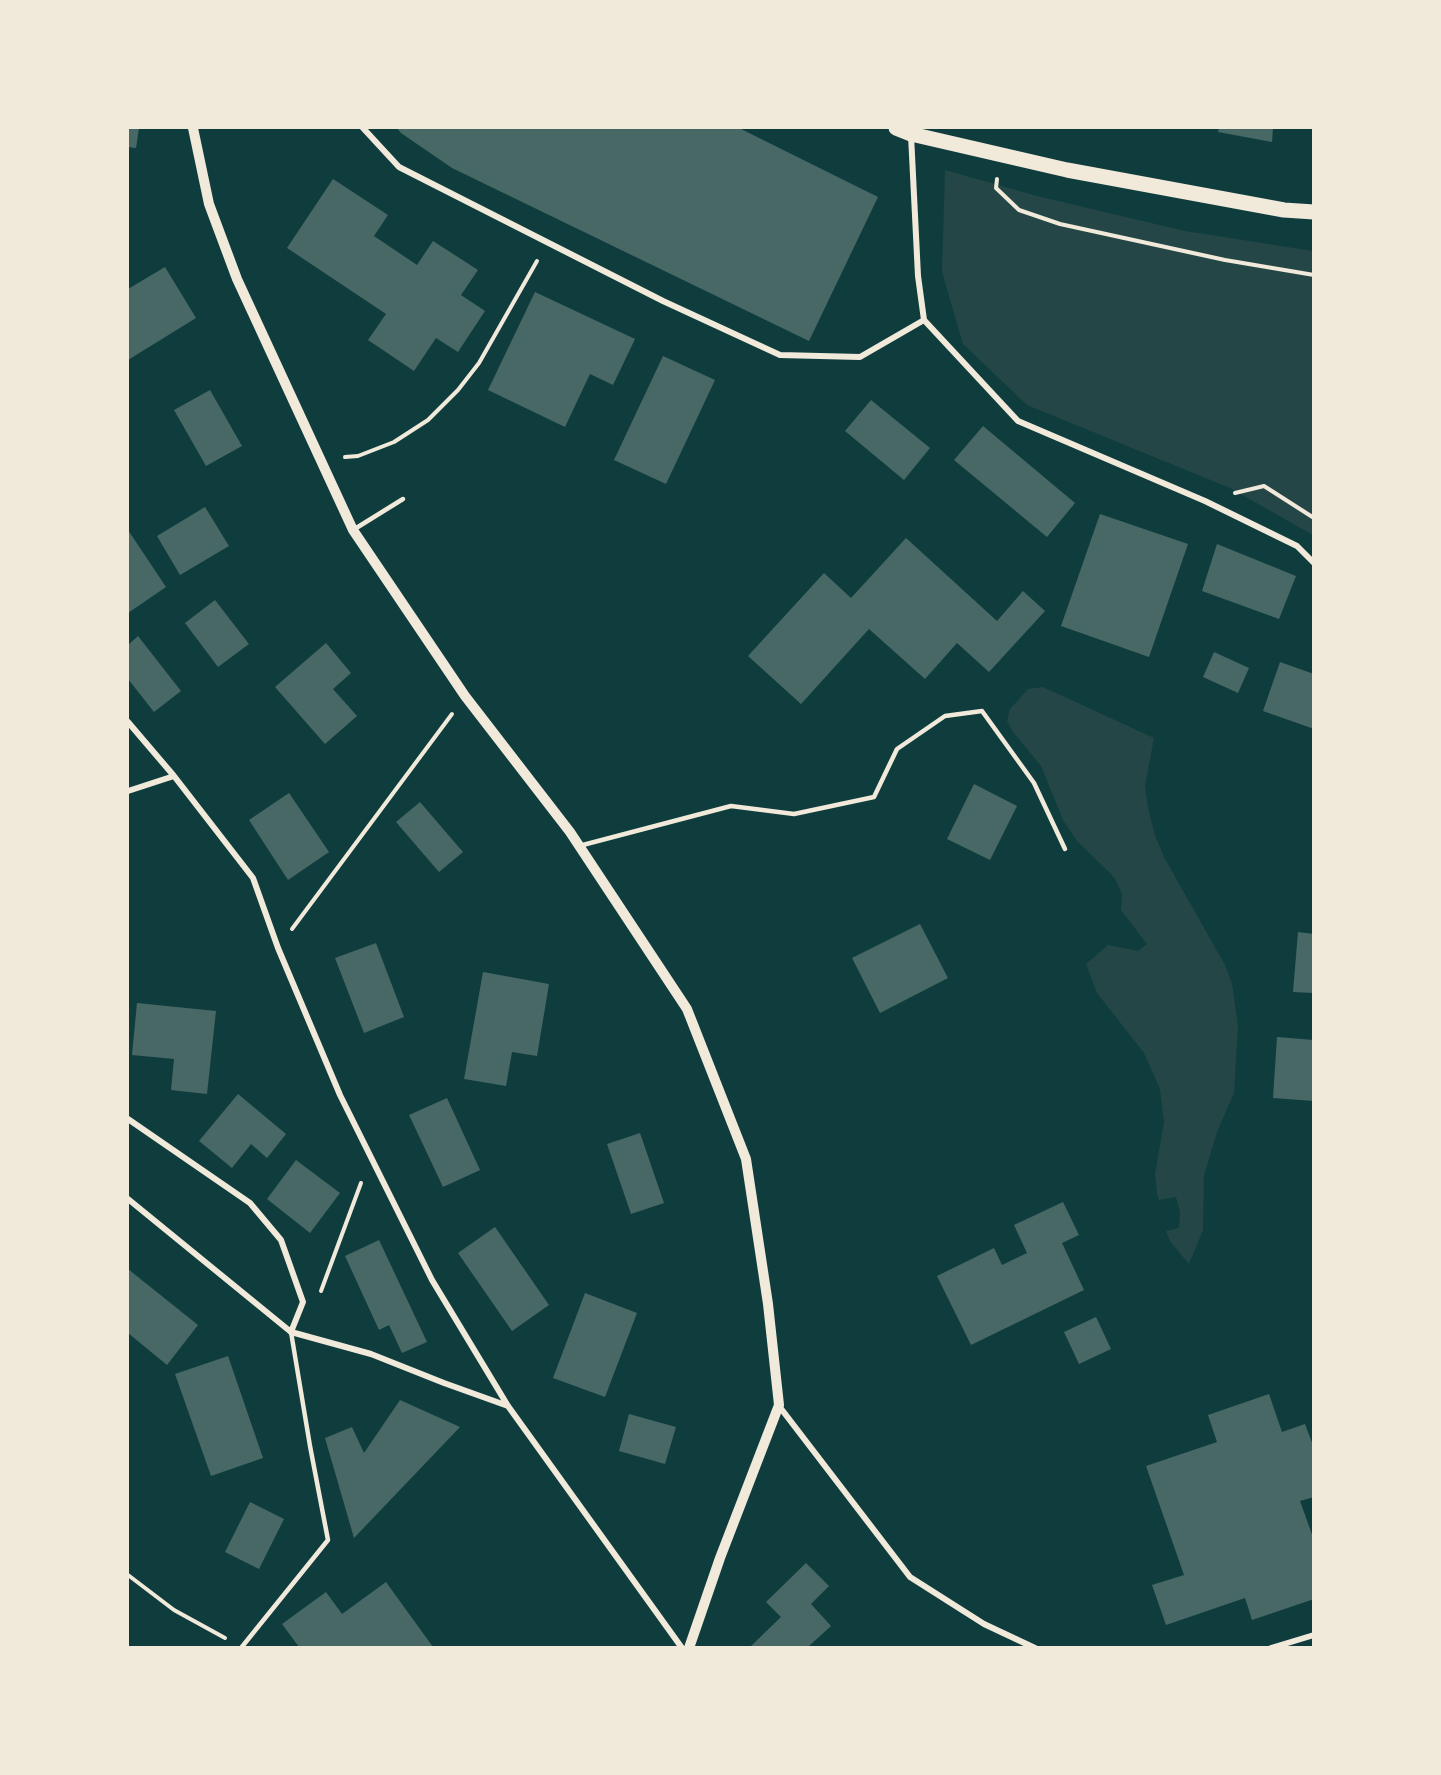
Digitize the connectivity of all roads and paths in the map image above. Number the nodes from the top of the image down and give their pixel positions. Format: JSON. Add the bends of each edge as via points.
{"nodes":[{"id":1,"x":193,"y":128,"type":"edge"},
{"id":2,"x":363,"y":128,"type":"edge"},
{"id":3,"x":896,"y":128,"type":"edge"},
{"id":4,"x":911,"y":134,"type":"junction"},
{"id":5,"x":999,"y":154,"type":"junction"},
{"id":6,"x":1314,"y":212,"type":"edge"},
{"id":7,"x":548,"y":242,"type":"junction"},
{"id":8,"x":1314,"y":275,"type":"edge"},
{"id":9,"x":924,"y":320,"type":"junction"},
{"id":10,"x":358,"y":456,"type":"dead end"},
{"id":11,"x":403,"y":499,"type":"dead end"},
{"id":12,"x":1204,"y":501,"type":"junction"},
{"id":13,"x":1314,"y":518,"type":"edge"},
{"id":14,"x":353,"y":530,"type":"junction"},
{"id":15,"x":1314,"y":562,"type":"edge"},
{"id":16,"x":465,"y":696,"type":"junction"},
{"id":17,"x":128,"y":722,"type":"edge"},
{"id":18,"x":174,"y":776,"type":"junction"},
{"id":19,"x":128,"y":791,"type":"edge"},
{"id":20,"x":579,"y":846,"type":"junction"},
{"id":21,"x":1065,"y":849,"type":"dead end"},
{"id":22,"x":278,"y":948,"type":"junction"},
{"id":23,"x":128,"y":1119,"type":"edge"},
{"id":24,"x":371,"y":1157,"type":"junction"},
{"id":25,"x":128,"y":1199,"type":"edge"},
{"id":26,"x":320,"y":1294,"type":"dead end"},
{"id":27,"x":291,"y":1332,"type":"junction"},
{"id":28,"x":508,"y":1406,"type":"junction"},
{"id":29,"x":779,"y":1406,"type":"junction"},
{"id":30,"x":128,"y":1575,"type":"edge"},
{"id":31,"x":1314,"y":1635,"type":"edge"},
{"id":32,"x":241,"y":1647,"type":"edge"},
{"id":33,"x":682,"y":1647,"type":"edge"},
{"id":34,"x":689,"y":1647,"type":"edge"},
{"id":35,"x":1035,"y":1647,"type":"edge"},
{"id":36,"x":1271,"y":1647,"type":"edge"}],
"edges":[{"from":1,"to":14,"type":"street","via":[[209,204],[237,279]]},
{"from":2,"to":7,"type":"street","via":[[399,166]]},
{"from":3,"to":4,"type":"main road"},
{"from":4,"to":5,"type":"main road"},
{"from":4,"to":9,"type":"street"},
{"from":5,"to":6,"type":"main road","via":[[1284,210]]},
{"from":5,"to":8,"type":"path","via":[[996,188],[1019,210],[1060,224]]},
{"from":7,"to":9,"type":"street","via":[[780,355],[860,357]]},
{"from":7,"to":10,"type":"path","via":[[479,363],[458,390],[428,420],[393,442]]},
{"from":9,"to":12,"type":"street","via":[[1018,421]]},
{"from":11,"to":14,"type":"lane"},
{"from":12,"to":13,"type":"path","via":[[1264,486]]},
{"from":12,"to":15,"type":"street","via":[[1297,546]]},
{"from":14,"to":16,"type":"street"},
{"from":16,"to":20,"type":"street"},
{"from":16,"to":22,"type":"path"},
{"from":17,"to":18,"type":"street"},
{"from":18,"to":19,"type":"street"},
{"from":18,"to":22,"type":"street","via":[[253,878]]},
{"from":20,"to":21,"type":"lane","via":[[731,806],[794,814],[874,797],[897,749],[945,716],[982,711],[1034,783]]},
{"from":20,"to":29,"type":"street","via":[[687,1009],[746,1159]]},
{"from":22,"to":24,"type":"street","via":[[340,1095]]},
{"from":23,"to":27,"type":"street","via":[[250,1203],[281,1240],[303,1302]]},
{"from":24,"to":26,"type":"path"},
{"from":24,"to":28,"type":"street","via":[[432,1280]]},
{"from":25,"to":27,"type":"street"},
{"from":27,"to":28,"type":"street","via":[[370,1354]]},
{"from":27,"to":32,"type":"lane","via":[[328,1540]]},
{"from":28,"to":33,"type":"street"},
{"from":29,"to":34,"type":"street"},
{"from":29,"to":35,"type":"street","via":[[910,1577],[984,1624]]},
{"from":30,"to":32,"type":"path","via":[[174,1610]]},
{"from":31,"to":36,"type":"street"}]}
